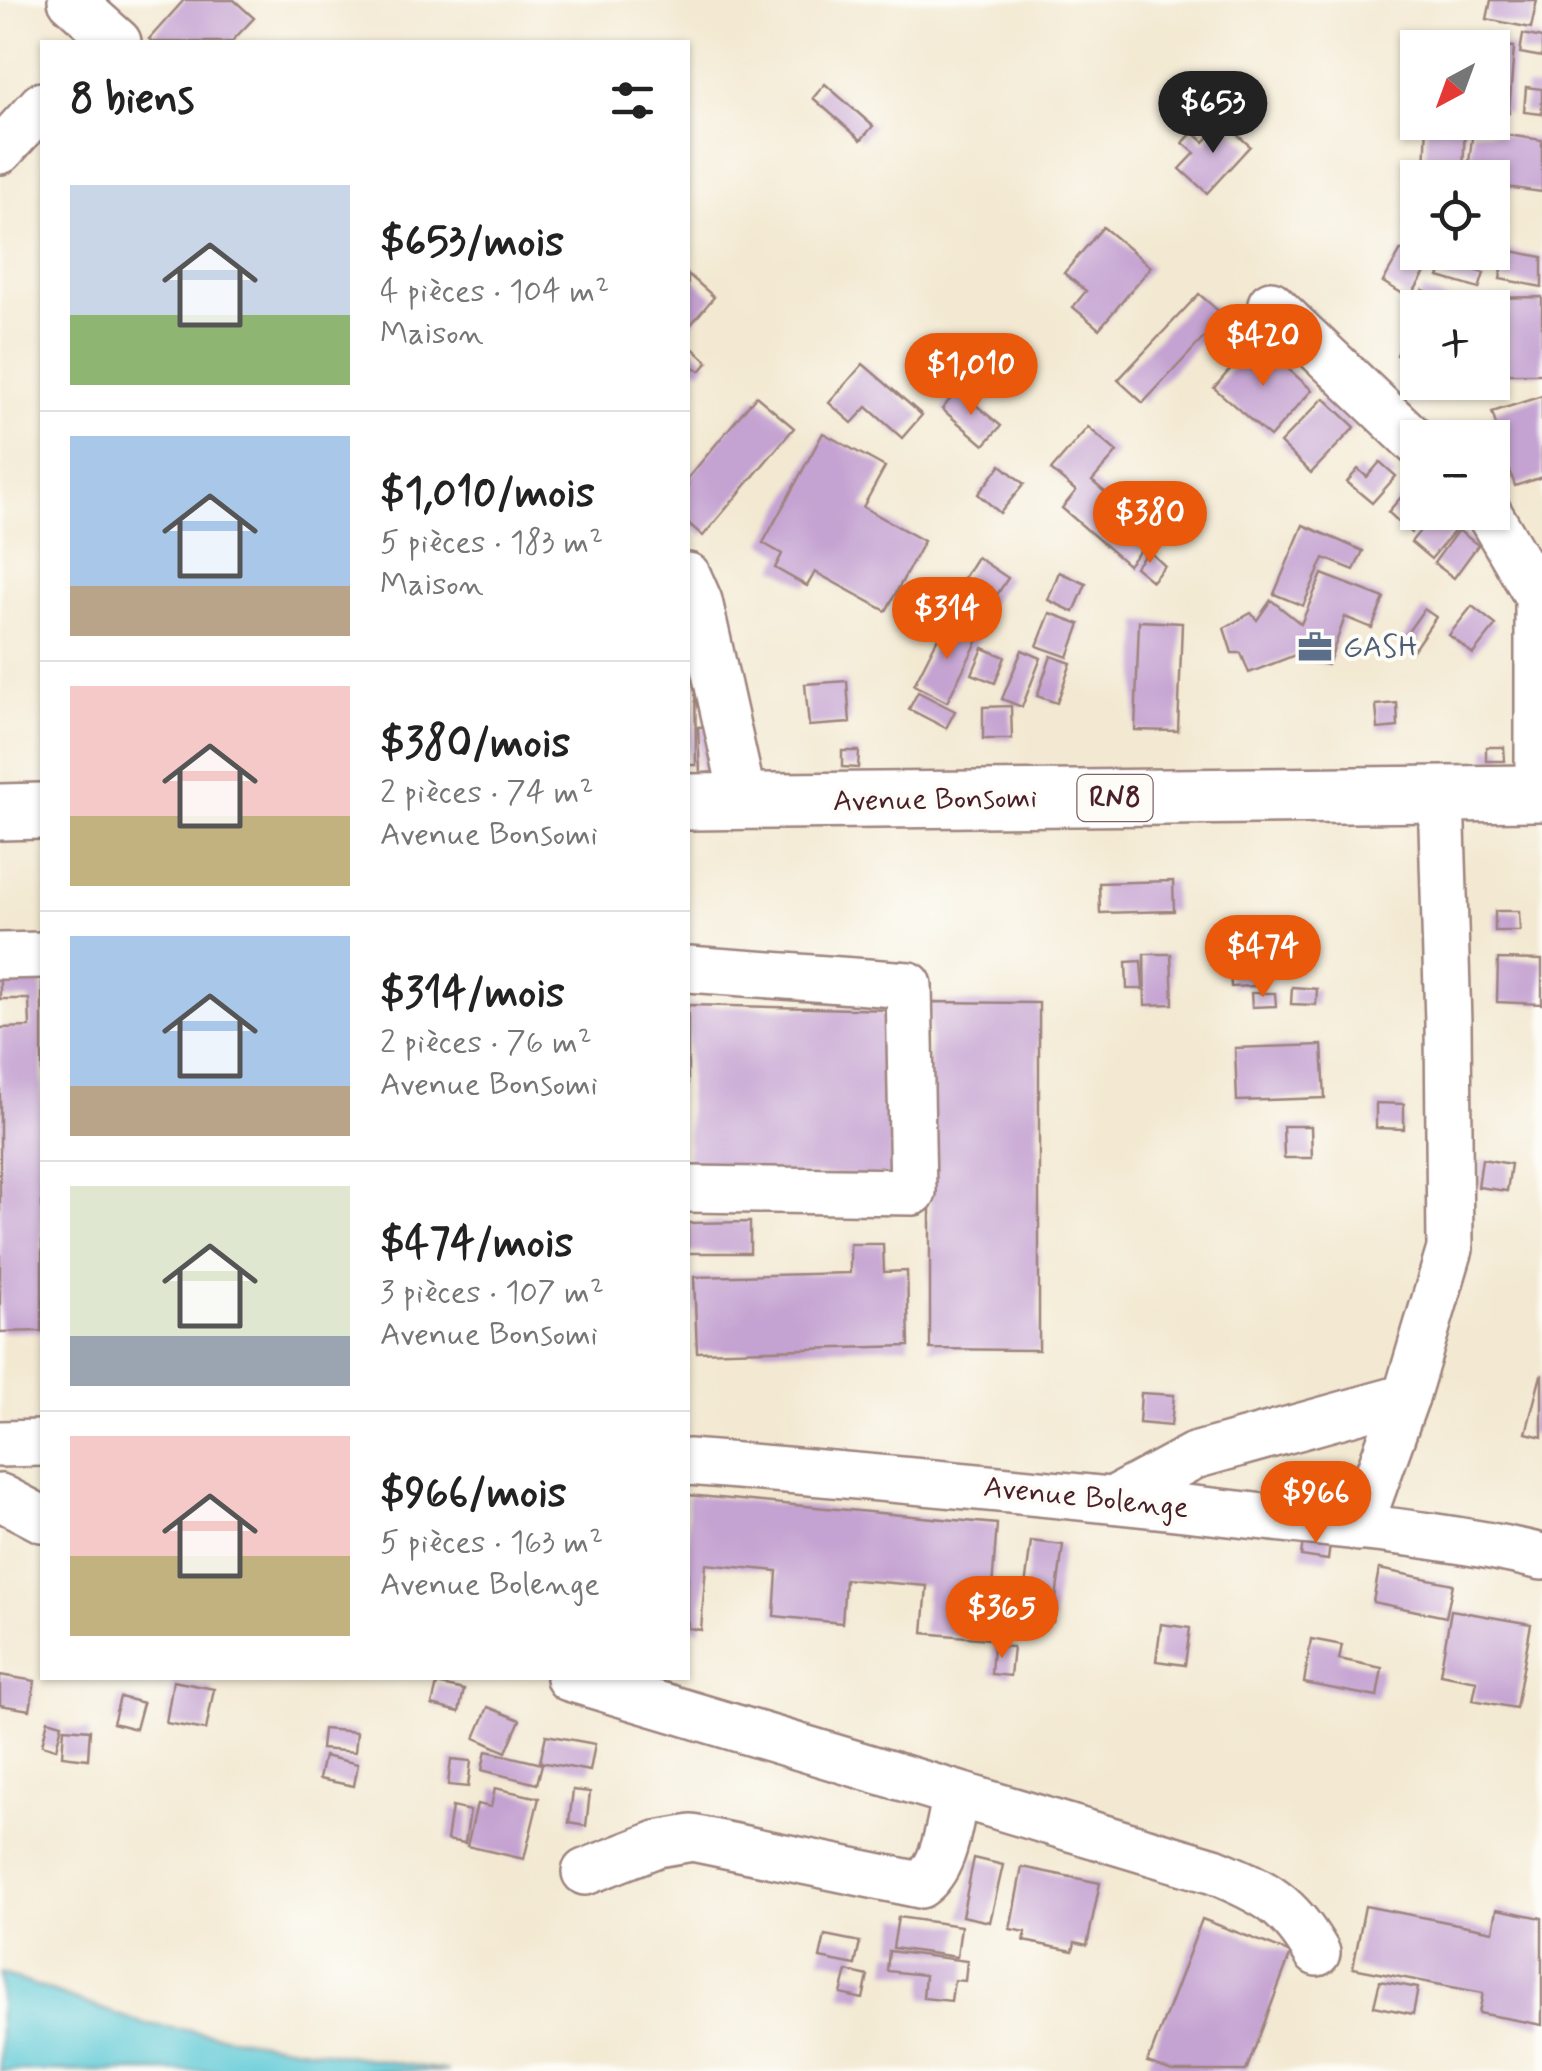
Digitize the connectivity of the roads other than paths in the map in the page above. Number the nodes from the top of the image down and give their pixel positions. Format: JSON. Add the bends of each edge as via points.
{"nodes":[{"id":1,"x":71,"y":0,"type":"edge"},
{"id":2,"x":109,"y":40,"type":"edge"},
{"id":3,"x":40,"y":107,"type":"edge"},
{"id":4,"x":0,"y":151,"type":"edge"},
{"id":5,"x":1270,"y":304,"type":"dead end"},
{"id":6,"x":1400,"y":427,"type":"edge"},
{"id":7,"x":1498,"y":530,"type":"edge"},
{"id":8,"x":690,"y":581,"type":"edge"},
{"id":9,"x":1540,"y":793,"type":"edge"},
{"id":10,"x":1441,"y":794,"type":"junction"},
{"id":11,"x":690,"y":802,"type":"edge"},
{"id":12,"x":744,"y":802,"type":"junction"},
{"id":13,"x":40,"y":811,"type":"edge"},
{"id":14,"x":0,"y":812,"type":"edge"},
{"id":15,"x":40,"y":955,"type":"edge"},
{"id":16,"x":0,"y":956,"type":"edge"},
{"id":17,"x":690,"y":969,"type":"edge"},
{"id":18,"x":690,"y":1189,"type":"edge"},
{"id":19,"x":1406,"y":1397,"type":"junction"},
{"id":20,"x":40,"y":1443,"type":"edge"},
{"id":21,"x":0,"y":1444,"type":"edge"},
{"id":22,"x":690,"y":1462,"type":"edge"},
{"id":23,"x":0,"y":1497,"type":"edge"},
{"id":24,"x":1114,"y":1499,"type":"junction"},
{"id":25,"x":40,"y":1518,"type":"edge"},
{"id":26,"x":1358,"y":1528,"type":"junction"},
{"id":27,"x":1542,"y":1557,"type":"edge"},
{"id":28,"x":576,"y":1680,"type":"edge"},
{"id":29,"x":956,"y":1794,"type":"junction"},
{"id":30,"x":585,"y":1872,"type":"dead end"},
{"id":31,"x":1317,"y":1953,"type":"dead end"}],
"edges":[{"from":1,"to":2,"type":"street"},
{"from":3,"to":4,"type":"street"},
{"from":5,"to":6,"type":"street"},
{"from":7,"to":9,"type":"street","via":[[1538,598]]},
{"from":8,"to":12,"type":"street"},
{"from":9,"to":10,"type":"main road","name":"Avenue Bonsomi","number":"RN8"},
{"from":10,"to":12,"type":"main road","name":"Avenue Bonsomi","number":"RN8"},
{"from":10,"to":19,"type":"street","via":[[1450,1249]]},
{"from":11,"to":12,"type":"main road","name":"Avenue Bonsomi","number":"RN8"},
{"from":13,"to":14,"type":"main road"},
{"from":15,"to":16,"type":"street"},
{"from":17,"to":18,"type":"street","via":[[910,985],[913,1192]]},
{"from":19,"to":24,"type":"street","via":[[1194,1456]]},
{"from":19,"to":26,"type":"street"},
{"from":20,"to":21,"type":"street"},
{"from":22,"to":24,"type":"street","name":"Avenue Bolenge"},
{"from":23,"to":25,"type":"street"},
{"from":24,"to":26,"type":"street","name":"Avenue Bolenge"},
{"from":26,"to":27,"type":"street","name":"Avenue Bolenge"},
{"from":28,"to":29,"type":"street"},
{"from":29,"to":30,"type":"street","via":[[937,1865],[920,1885],[692,1838]]},
{"from":29,"to":31,"type":"street","via":[[1260,1890],[1299,1921]]}]}
